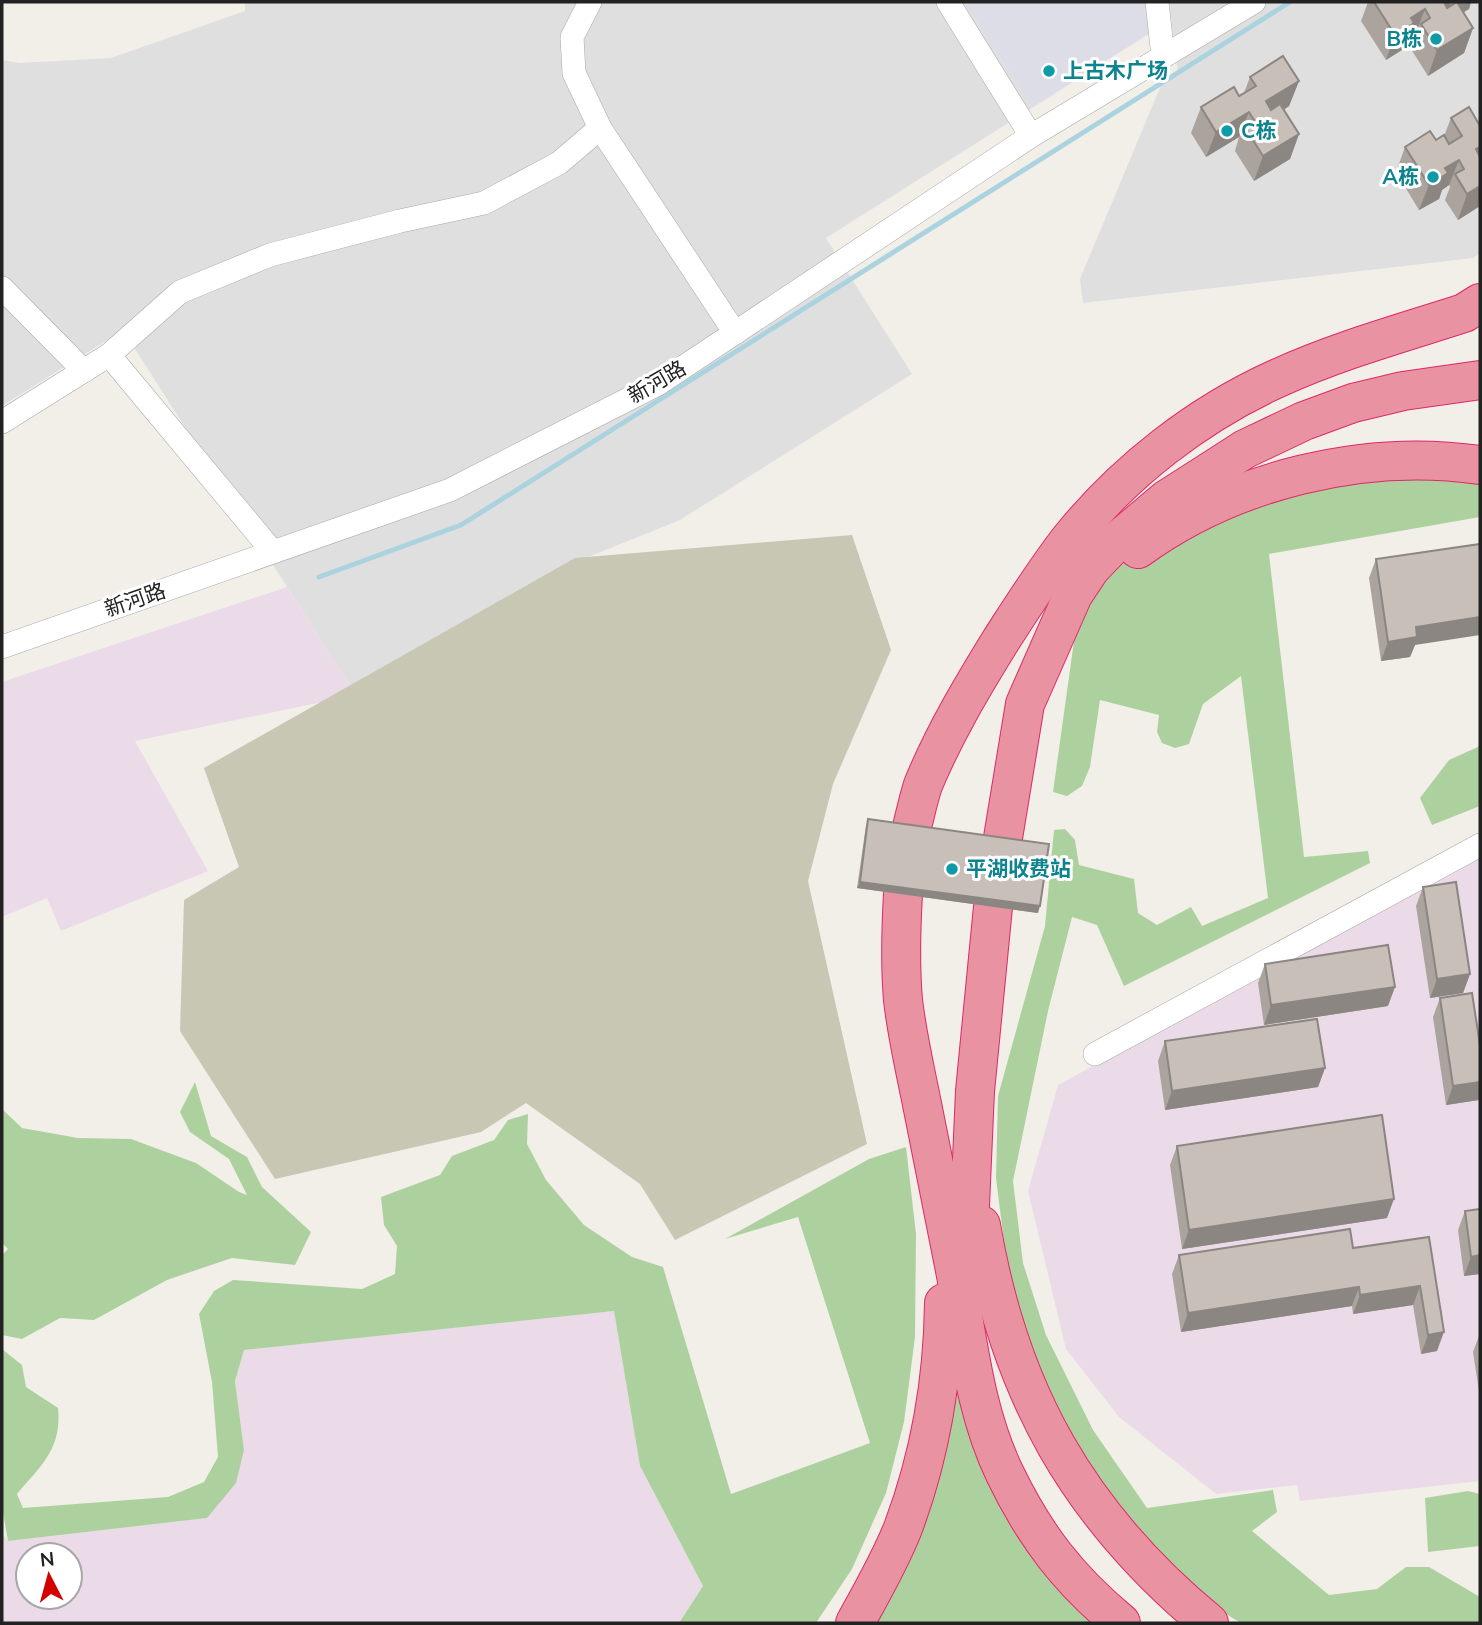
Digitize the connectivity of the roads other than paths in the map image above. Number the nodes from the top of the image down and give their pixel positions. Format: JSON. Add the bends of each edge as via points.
{"nodes":[{"id":1,"x":590,"y":2,"type":"edge"},
{"id":2,"x":948,"y":2,"type":"edge"},
{"id":3,"x":1157,"y":2,"type":"edge"},
{"id":4,"x":1254,"y":2,"type":"edge"},
{"id":5,"x":1163,"y":58,"type":"junction"},
{"id":6,"x":600,"y":128,"type":"junction"},
{"id":7,"x":1031,"y":136,"type":"junction"},
{"id":8,"x":2,"y":288,"type":"edge"},
{"id":9,"x":1480,"y":303,"type":"edge"},
{"id":10,"x":735,"y":333,"type":"junction"},
{"id":11,"x":109,"y":355,"type":"junction"},
{"id":12,"x":1480,"y":359,"type":"edge"},
{"id":13,"x":84,"y":370,"type":"junction"},
{"id":14,"x":1480,"y":380,"type":"edge"},
{"id":15,"x":2,"y":422,"type":"edge"},
{"id":16,"x":1480,"y":465,"type":"edge"},
{"id":17,"x":273,"y":552,"type":"junction"},
{"id":18,"x":2,"y":647,"type":"edge"},
{"id":19,"x":967,"y":694,"type":"junction"},
{"id":20,"x":1025,"y":704,"type":"junction"},
{"id":21,"x":911,"y":831,"type":"edge"},
{"id":22,"x":1002,"y":844,"type":"edge"},
{"id":23,"x":1480,"y":845,"type":"edge"},
{"id":24,"x":903,"y":894,"type":"edge"},
{"id":25,"x":993,"y":907,"type":"edge"},
{"id":26,"x":1096,"y":1054,"type":"dead end"},
{"id":27,"x":975,"y":1091,"type":"junction"},
{"id":28,"x":921,"y":1099,"type":"junction"},
{"id":29,"x":855,"y":1623,"type":"edge"},
{"id":30,"x":1121,"y":1623,"type":"edge"},
{"id":31,"x":1146,"y":1623,"type":"edge"},
{"id":32,"x":1209,"y":1623,"type":"edge"}],
"edges":[{"from":1,"to":6,"type":"street","via":[[572,37],[574,73]]},
{"from":2,"to":7,"type":"street"},
{"from":3,"to":5,"type":"street"},
{"from":4,"to":5,"type":"street","name":"新河路"},
{"from":5,"to":7,"type":"street","name":"新河路"},
{"from":6,"to":10,"type":"street"},
{"from":6,"to":11,"type":"street","via":[[559,163],[484,203],[270,255],[180,292]]},
{"from":7,"to":10,"type":"street","name":"新河路"},
{"from":8,"to":13,"type":"street"},
{"from":9,"to":19,"type":"highway","via":[[1464,313],[1278,378],[1175,439],[1141,465],[1070,539]]},
{"from":10,"to":17,"type":"street","name":"新河路","via":[[658,384],[450,490]]},
{"from":11,"to":13,"type":"street"},
{"from":11,"to":17,"type":"street"},
{"from":12,"to":19,"type":"highway","via":[[1347,384],[1236,431],[1192,459],[1101,528]]},
{"from":13,"to":15,"type":"street"},
{"from":14,"to":20,"type":"highway","via":[[1404,391],[1304,421],[1245,449],[1167,499],[1091,568],[1073,596]]},
{"from":16,"to":20,"type":"highway","via":[[1433,460],[1347,465],[1249,491],[1199,512],[1117,564],[1086,596]]},
{"from":17,"to":18,"type":"street","name":"新河路"},
{"from":19,"to":21,"type":"highway","via":[[922,788]]},
{"from":20,"to":22,"type":"highway"},
{"from":23,"to":26,"type":"street"},
{"from":24,"to":28,"type":"highway","via":[[903,998]]},
{"from":25,"to":27,"type":"highway"},
{"from":27,"to":31,"type":"highway","via":[[969,1228],[990,1384],[1001,1419],[1019,1466],[1063,1542],[1097,1583]]},
{"from":27,"to":32,"type":"highway","via":[[981,1224],[989,1270],[1025,1385],[1076,1480],[1103,1517],[1149,1569]]},
{"from":28,"to":29,"type":"highway","via":[[944,1255],[943,1343],[929,1444],[919,1479],[892,1551]]},
{"from":28,"to":30,"type":"highway","via":[[985,1425],[1004,1473],[1050,1551],[1086,1594]]}]}
